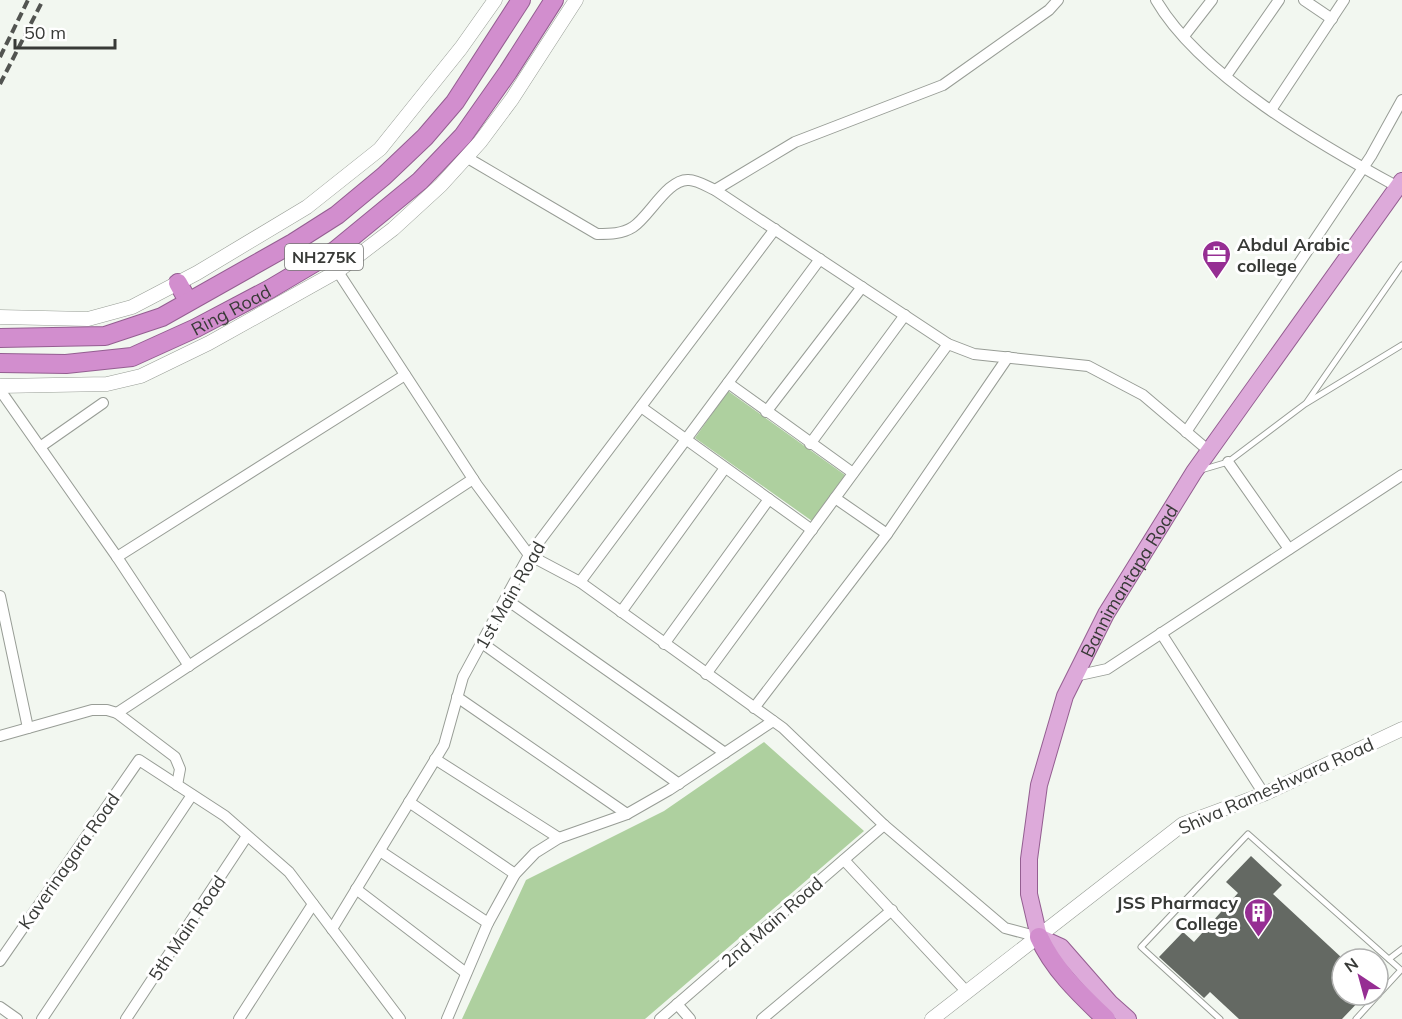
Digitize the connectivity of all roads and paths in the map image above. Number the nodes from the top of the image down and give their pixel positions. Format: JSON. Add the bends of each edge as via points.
{"nodes":[{"id":1,"x":495,"y":0,"type":"edge"},
{"id":2,"x":521,"y":0,"type":"edge"},
{"id":3,"x":554,"y":0,"type":"edge"},
{"id":4,"x":576,"y":0,"type":"edge"},
{"id":5,"x":1058,"y":0,"type":"edge"},
{"id":6,"x":1156,"y":0,"type":"edge"},
{"id":7,"x":1212,"y":0,"type":"edge"},
{"id":8,"x":1279,"y":0,"type":"edge"},
{"id":9,"x":1304,"y":0,"type":"edge"},
{"id":10,"x":1344,"y":0,"type":"edge"},
{"id":11,"x":1332,"y":19,"type":"junction"},
{"id":12,"x":1185,"y":36,"type":"junction"},
{"id":13,"x":1226,"y":76,"type":"junction"},
{"id":14,"x":1402,"y":100,"type":"edge"},
{"id":15,"x":1271,"y":110,"type":"junction"},
{"id":16,"x":466,"y":157,"type":"junction"},
{"id":17,"x":1362,"y":167,"type":"junction"},
{"id":18,"x":1400,"y":184,"type":"edge"},
{"id":19,"x":715,"y":190,"type":"junction"},
{"id":20,"x":775,"y":229,"type":"junction"},
{"id":21,"x":327,"y":255,"type":"junction"},
{"id":22,"x":820,"y":259,"type":"junction"},
{"id":23,"x":1402,"y":265,"type":"edge"},
{"id":24,"x":338,"y":271,"type":"junction"},
{"id":25,"x":178,"y":283,"type":"junction"},
{"id":26,"x":862,"y":287,"type":"junction"},
{"id":27,"x":188,"y":301,"type":"junction"},
{"id":28,"x":905,"y":315,"type":"junction"},
{"id":29,"x":0,"y":317,"type":"edge"},
{"id":30,"x":0,"y":338,"type":"edge"},
{"id":31,"x":948,"y":344,"type":"junction"},
{"id":32,"x":1402,"y":345,"type":"edge"},
{"id":33,"x":1008,"y":357,"type":"junction"},
{"id":34,"x":0,"y":363,"type":"edge"},
{"id":35,"x":405,"y":375,"type":"junction"},
{"id":36,"x":728,"y":383,"type":"junction"},
{"id":37,"x":0,"y":388,"type":"edge"},
{"id":38,"x":103,"y":403,"type":"dead end"},
{"id":39,"x":1305,"y":404,"type":"junction"},
{"id":40,"x":641,"y":407,"type":"junction"},
{"id":41,"x":766,"y":412,"type":"junction"},
{"id":42,"x":1186,"y":432,"type":"junction"},
{"id":43,"x":685,"y":440,"type":"junction"},
{"id":44,"x":810,"y":444,"type":"junction"},
{"id":45,"x":40,"y":447,"type":"junction"},
{"id":46,"x":1209,"y":451,"type":"junction"},
{"id":47,"x":1228,"y":462,"type":"junction"},
{"id":48,"x":725,"y":468,"type":"junction"},
{"id":49,"x":1194,"y":472,"type":"junction"},
{"id":50,"x":853,"y":473,"type":"junction"},
{"id":51,"x":1402,"y":476,"type":"edge"},
{"id":52,"x":473,"y":479,"type":"junction"},
{"id":53,"x":835,"y":498,"type":"junction"},
{"id":54,"x":769,"y":499,"type":"junction"},
{"id":55,"x":812,"y":530,"type":"junction"},
{"id":56,"x":886,"y":534,"type":"junction"},
{"id":57,"x":1289,"y":549,"type":"junction"},
{"id":58,"x":530,"y":555,"type":"junction"},
{"id":59,"x":117,"y":557,"type":"junction"},
{"id":60,"x":580,"y":582,"type":"junction"},
{"id":61,"x":0,"y":596,"type":"edge"},
{"id":62,"x":507,"y":600,"type":"junction"},
{"id":63,"x":621,"y":612,"type":"junction"},
{"id":64,"x":1161,"y":633,"type":"junction"},
{"id":65,"x":482,"y":643,"type":"junction"},
{"id":66,"x":664,"y":644,"type":"junction"},
{"id":67,"x":189,"y":666,"type":"junction"},
{"id":68,"x":706,"y":674,"type":"junction"},
{"id":69,"x":1075,"y":676,"type":"junction"},
{"id":70,"x":458,"y":697,"type":"junction"},
{"id":71,"x":754,"y":708,"type":"junction"},
{"id":72,"x":117,"y":713,"type":"junction"},
{"id":73,"x":773,"y":721,"type":"junction"},
{"id":74,"x":28,"y":728,"type":"junction"},
{"id":75,"x":1402,"y":729,"type":"edge"},
{"id":76,"x":0,"y":736,"type":"edge"},
{"id":77,"x":725,"y":753,"type":"junction"},
{"id":78,"x":435,"y":759,"type":"junction"},
{"id":79,"x":679,"y":784,"type":"junction"},
{"id":80,"x":177,"y":785,"type":"junction"},
{"id":81,"x":1264,"y":794,"type":"junction"},
{"id":82,"x":192,"y":795,"type":"junction"},
{"id":83,"x":409,"y":802,"type":"junction"},
{"id":84,"x":627,"y":814,"type":"junction"},
{"id":85,"x":884,"y":825,"type":"junction"},
{"id":86,"x":248,"y":836,"type":"junction"},
{"id":87,"x":559,"y":838,"type":"junction"},
{"id":88,"x":380,"y":851,"type":"junction"},
{"id":89,"x":844,"y":860,"type":"junction"},
{"id":90,"x":515,"y":874,"type":"junction"},
{"id":91,"x":356,"y":889,"type":"junction"},
{"id":92,"x":313,"y":904,"type":"junction"},
{"id":93,"x":892,"y":910,"type":"junction"},
{"id":94,"x":488,"y":923,"type":"junction"},
{"id":95,"x":332,"y":929,"type":"junction"},
{"id":96,"x":1039,"y":937,"type":"junction"},
{"id":97,"x":1375,"y":947,"type":"edge"},
{"id":98,"x":1402,"y":949,"type":"edge"},
{"id":99,"x":1390,"y":958,"type":"edge"},
{"id":100,"x":1390,"y":960,"type":"edge"},
{"id":101,"x":0,"y":961,"type":"edge"},
{"id":102,"x":466,"y":973,"type":"junction"},
{"id":103,"x":1390,"y":982,"type":"edge"},
{"id":104,"x":966,"y":992,"type":"junction"},
{"id":105,"x":677,"y":1004,"type":"junction"},
{"id":106,"x":0,"y":1007,"type":"edge"},
{"id":107,"x":1367,"y":1007,"type":"edge"},
{"id":108,"x":17,"y":1019,"type":"edge"},
{"id":109,"x":42,"y":1019,"type":"edge"},
{"id":110,"x":126,"y":1019,"type":"edge"},
{"id":111,"x":239,"y":1019,"type":"edge"},
{"id":112,"x":399,"y":1019,"type":"edge"},
{"id":113,"x":447,"y":1019,"type":"edge"},
{"id":114,"x":660,"y":1019,"type":"edge"},
{"id":115,"x":690,"y":1019,"type":"edge"},
{"id":116,"x":762,"y":1019,"type":"edge"},
{"id":117,"x":932,"y":1019,"type":"edge"},
{"id":118,"x":1106,"y":1019,"type":"edge"},
{"id":119,"x":1128,"y":1019,"type":"edge"},
{"id":120,"x":1220,"y":1019,"type":"edge"},
{"id":121,"x":1356,"y":1019,"type":"edge"}],
"edges":[{"from":1,"to":25,"type":"street","via":[[380,149],[307,207]]},
{"from":2,"to":27,"type":"highway","name":"Ring Road","number":"NH275K","via":[[455,102],[384,176],[293,243]]},
{"from":3,"to":21,"type":"highway","name":"Ring Road","number":"NH275K","via":[[463,136],[420,181]]},
{"from":4,"to":16,"type":"street","via":[[512,99]]},
{"from":5,"to":19,"type":"street","via":[[1050,10],[942,84],[795,142]]},
{"from":6,"to":12,"type":"street"},
{"from":7,"to":12,"type":"street"},
{"from":8,"to":13,"type":"street"},
{"from":9,"to":11,"type":"street"},
{"from":10,"to":11,"type":"street"},
{"from":11,"to":15,"type":"street"},
{"from":12,"to":13,"type":"street"},
{"from":13,"to":15,"type":"street"},
{"from":14,"to":17,"type":"street"},
{"from":15,"to":17,"type":"street"},
{"from":16,"to":19,"type":"street","via":[[597,234],[622,232],[635,226],[670,188],[682,181]]},
{"from":16,"to":24,"type":"street","via":[[393,229]]},
{"from":17,"to":18,"type":"street"},
{"from":17,"to":42,"type":"street"},
{"from":18,"to":46,"type":"main road","name":"Bannimantapa Road"},
{"from":19,"to":20,"type":"street"},
{"from":20,"to":22,"type":"street"},
{"from":20,"to":40,"type":"street","name":"1st Main Road"},
{"from":21,"to":24,"type":"street"},
{"from":21,"to":34,"type":"highway","name":"Ring Road","number":"NH275K","via":[[196,328],[132,357],[66,364]]},
{"from":22,"to":26,"type":"street"},
{"from":22,"to":36,"type":"street"},
{"from":23,"to":39,"type":"lane"},
{"from":24,"to":35,"type":"street"},
{"from":24,"to":37,"type":"street","via":[[141,376],[107,384]]},
{"from":25,"to":27,"type":"highway"},
{"from":25,"to":29,"type":"street","via":[[132,306],[88,319]]},
{"from":26,"to":28,"type":"street"},
{"from":26,"to":41,"type":"street"},
{"from":27,"to":30,"type":"highway","name":"Ring Road","number":"NH275K","via":[[162,316],[105,336]]},
{"from":28,"to":31,"type":"street"},
{"from":28,"to":44,"type":"street"},
{"from":31,"to":33,"type":"street","via":[[974,354]]},
{"from":31,"to":50,"type":"street"},
{"from":32,"to":39,"type":"lane"},
{"from":33,"to":42,"type":"street","via":[[1088,366],[1143,395]]},
{"from":33,"to":56,"type":"street"},
{"from":35,"to":52,"type":"street"},
{"from":35,"to":59,"type":"street"},
{"from":36,"to":41,"type":"street"},
{"from":36,"to":43,"type":"street"},
{"from":37,"to":45,"type":"street"},
{"from":38,"to":45,"type":"street"},
{"from":39,"to":47,"type":"lane"},
{"from":40,"to":43,"type":"street"},
{"from":40,"to":58,"type":"street","name":"1st Main Road"},
{"from":41,"to":44,"type":"street"},
{"from":42,"to":46,"type":"street"},
{"from":43,"to":48,"type":"street"},
{"from":43,"to":60,"type":"street"},
{"from":44,"to":50,"type":"street"},
{"from":45,"to":59,"type":"street"},
{"from":46,"to":49,"type":"main road","name":"Bannimantapa Road"},
{"from":47,"to":49,"type":"lane"},
{"from":47,"to":57,"type":"street"},
{"from":48,"to":54,"type":"street"},
{"from":48,"to":63,"type":"street"},
{"from":49,"to":69,"type":"main road","name":"Bannimantapa Road","via":[[1106,614]]},
{"from":50,"to":53,"type":"street"},
{"from":51,"to":57,"type":"street"},
{"from":52,"to":58,"type":"street"},
{"from":52,"to":67,"type":"street"},
{"from":53,"to":55,"type":"street"},
{"from":53,"to":56,"type":"street"},
{"from":54,"to":55,"type":"street"},
{"from":54,"to":66,"type":"street"},
{"from":55,"to":68,"type":"street"},
{"from":56,"to":71,"type":"street"},
{"from":57,"to":64,"type":"street"},
{"from":58,"to":60,"type":"street"},
{"from":58,"to":62,"type":"street","name":"1st Main Road"},
{"from":59,"to":67,"type":"street"},
{"from":60,"to":63,"type":"street"},
{"from":61,"to":74,"type":"street"},
{"from":62,"to":65,"type":"street","name":"1st Main Road"},
{"from":62,"to":77,"type":"street"},
{"from":63,"to":66,"type":"street"},
{"from":64,"to":69,"type":"street","via":[[1107,669]]},
{"from":64,"to":81,"type":"street"},
{"from":65,"to":70,"type":"street","name":"1st Main Road","via":[[463,677]]},
{"from":65,"to":79,"type":"street"},
{"from":66,"to":68,"type":"street"},
{"from":67,"to":72,"type":"street"},
{"from":68,"to":71,"type":"street"},
{"from":69,"to":96,"type":"main road","name":"Bannimantapa Road","via":[[1065,696],[1039,785],[1029,860],[1029,894]]},
{"from":70,"to":78,"type":"street","name":"1st Main Road","via":[[444,745]]},
{"from":70,"to":84,"type":"street"},
{"from":71,"to":73,"type":"street"},
{"from":72,"to":74,"type":"street","via":[[92,710]]},
{"from":72,"to":80,"type":"street","via":[[175,757],[180,769]]},
{"from":73,"to":77,"type":"street"},
{"from":73,"to":85,"type":"street"},
{"from":74,"to":76,"type":"street"},
{"from":75,"to":81,"type":"street","name":"Shiva Rameshwara Road"},
{"from":77,"to":79,"type":"street"},
{"from":78,"to":83,"type":"street","name":"1st Main Road"},
{"from":78,"to":87,"type":"street"},
{"from":79,"to":84,"type":"street"},
{"from":80,"to":82,"type":"street"},
{"from":80,"to":101,"type":"street","name":"Kaverinagara Road","via":[[139,760]]},
{"from":81,"to":96,"type":"street","name":"Shiva Rameshwara Road","via":[[1183,824]]},
{"from":82,"to":86,"type":"street"},
{"from":82,"to":109,"type":"street"},
{"from":83,"to":88,"type":"street","name":"1st Main Road"},
{"from":83,"to":90,"type":"street"},
{"from":84,"to":87,"type":"street"},
{"from":85,"to":89,"type":"street","name":"2nd Main Road"},
{"from":85,"to":96,"type":"street","via":[[1005,928]]},
{"from":86,"to":92,"type":"street","via":[[289,872]]},
{"from":86,"to":110,"type":"street","name":"5th Main Road"},
{"from":87,"to":90,"type":"street","via":[[535,853]]},
{"from":88,"to":91,"type":"street","name":"1st Main Road"},
{"from":88,"to":94,"type":"street"},
{"from":89,"to":93,"type":"street"},
{"from":89,"to":105,"type":"street","name":"2nd Main Road"},
{"from":90,"to":94,"type":"street"},
{"from":91,"to":95,"type":"street","name":"1st Main Road"},
{"from":91,"to":102,"type":"street"},
{"from":92,"to":95,"type":"street"},
{"from":92,"to":111,"type":"street"},
{"from":93,"to":104,"type":"street"},
{"from":93,"to":116,"type":"street"},
{"from":94,"to":102,"type":"street"},
{"from":95,"to":112,"type":"street"},
{"from":96,"to":104,"type":"street"},
{"from":96,"to":118,"type":"highway","name":"Bannimantapa Road","via":[[1048,957]]},
{"from":96,"to":119,"type":"main road","via":[[1061,946]]},
{"from":97,"to":120,"type":"lane","via":[[1248,834],[1141,947]]},
{"from":98,"to":99,"type":"lane"},
{"from":100,"to":103,"type":"lane","via":[[1401,970]]},
{"from":102,"to":113,"type":"street"},
{"from":104,"to":117,"type":"street"},
{"from":105,"to":114,"type":"street","name":"2nd Main Road"},
{"from":105,"to":115,"type":"street"},
{"from":106,"to":108,"type":"street"},
{"from":107,"to":121,"type":"lane"}]}
